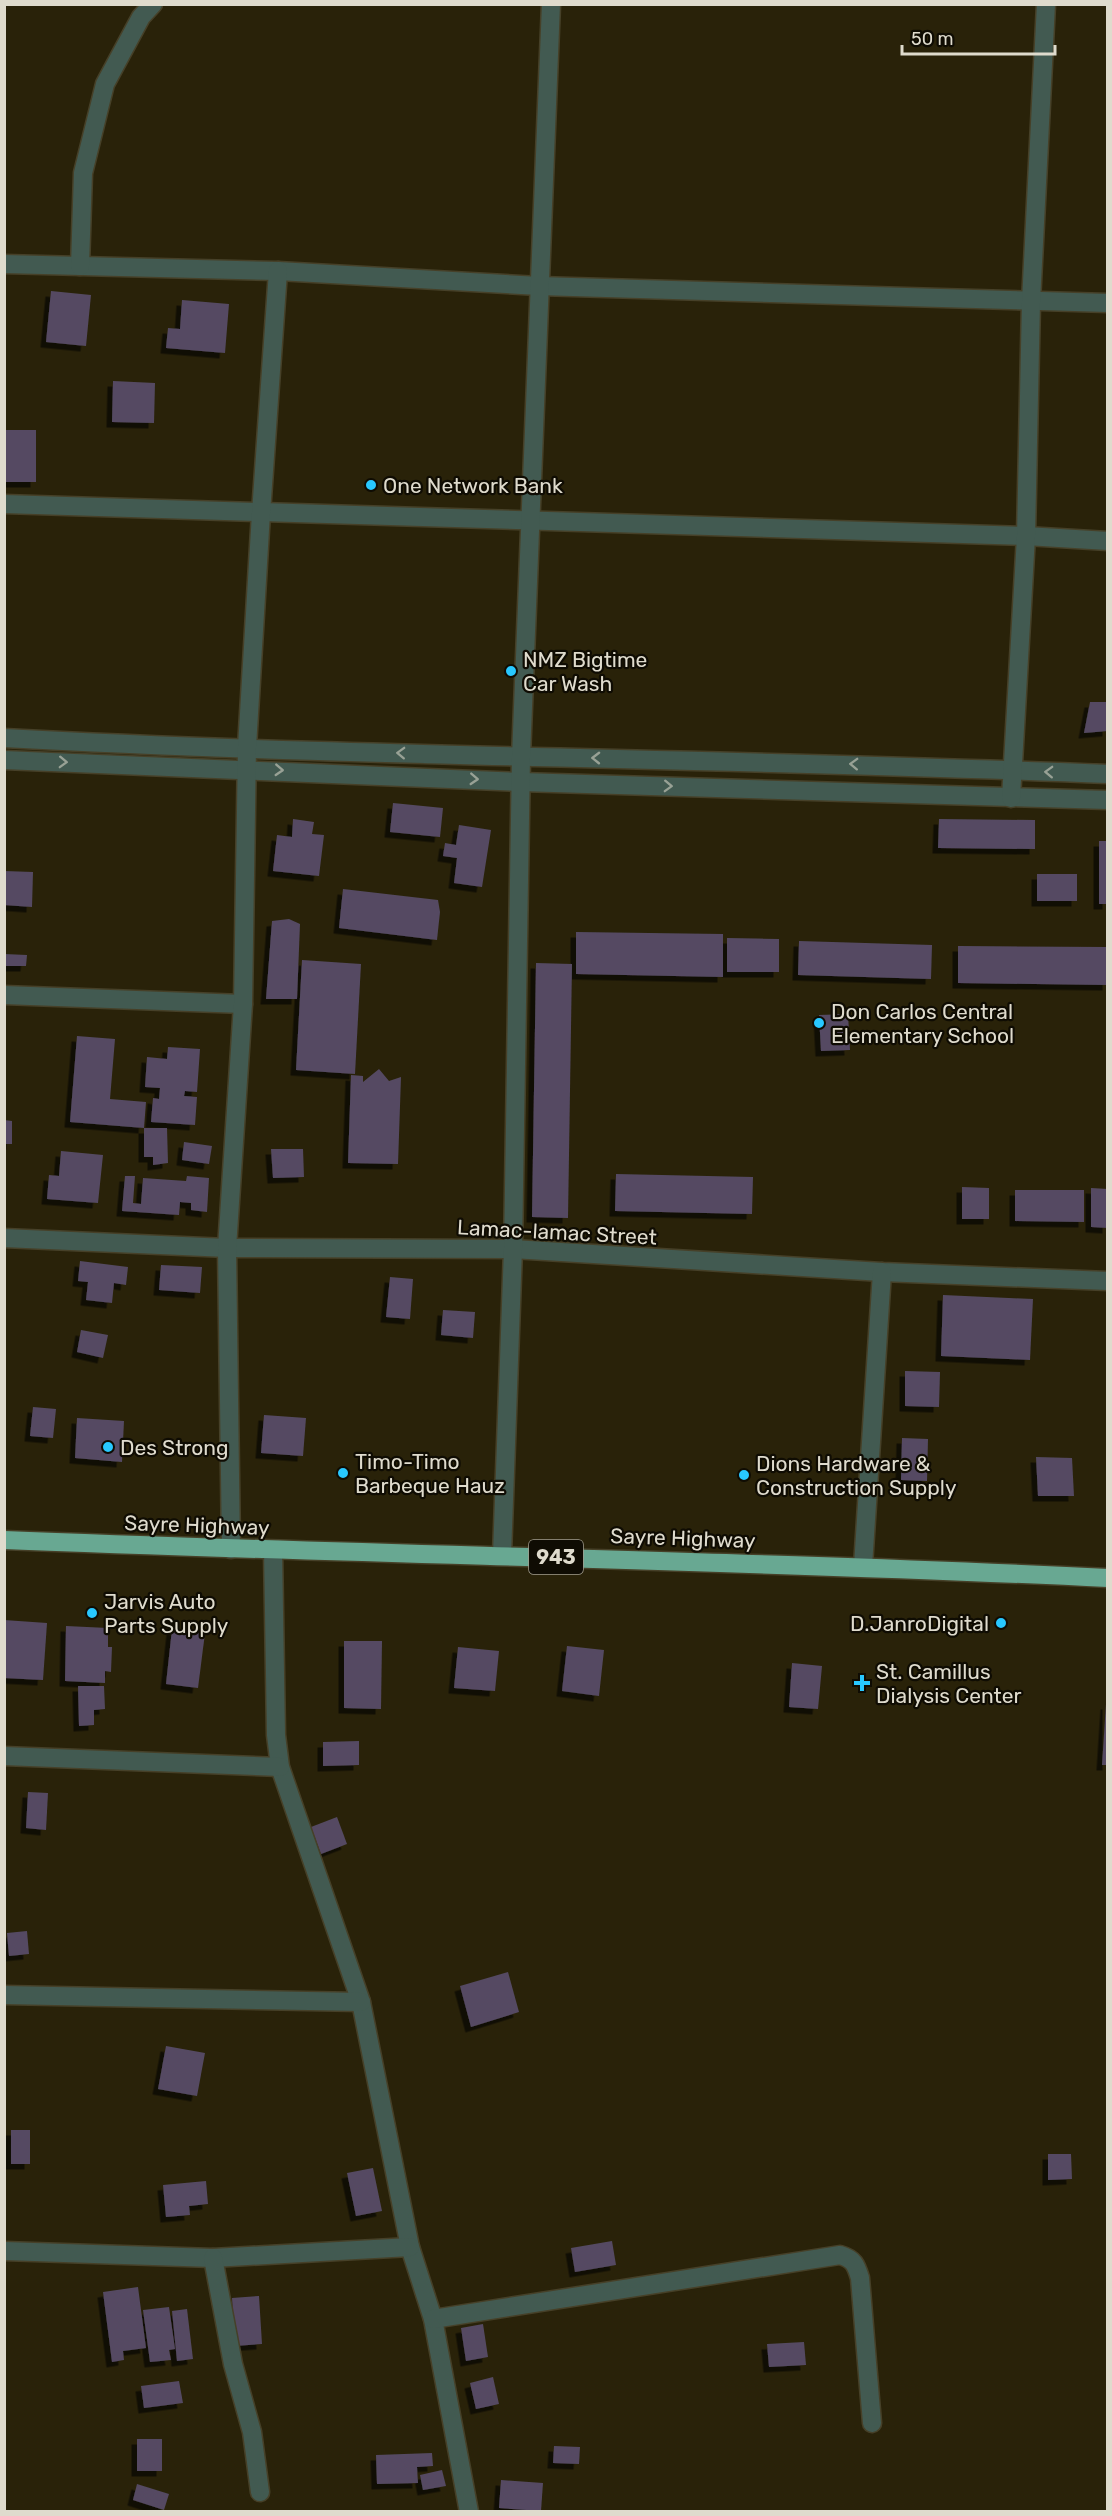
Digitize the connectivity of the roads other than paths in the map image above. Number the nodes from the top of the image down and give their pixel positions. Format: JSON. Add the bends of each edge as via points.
{"nodes":[{"id":1,"x":153,"y":4,"type":"edge"},
{"id":2,"x":550,"y":4,"type":"edge"},
{"id":3,"x":1046,"y":4,"type":"edge"},
{"id":4,"x":4,"y":264,"type":"edge"},
{"id":5,"x":80,"y":266,"type":"junction"},
{"id":6,"x":278,"y":271,"type":"junction"},
{"id":7,"x":539,"y":286,"type":"junction"},
{"id":8,"x":1031,"y":302,"type":"junction"},
{"id":9,"x":1107,"y":303,"type":"edge"},
{"id":10,"x":4,"y":504,"type":"edge"},
{"id":11,"x":261,"y":513,"type":"junction"},
{"id":12,"x":532,"y":521,"type":"junction"},
{"id":13,"x":1026,"y":536,"type":"junction"},
{"id":14,"x":1107,"y":542,"type":"edge"},
{"id":15,"x":4,"y":738,"type":"edge"},
{"id":16,"x":247,"y":747,"type":"junction"},
{"id":17,"x":521,"y":757,"type":"junction"},
{"id":18,"x":4,"y":760,"type":"edge"},
{"id":19,"x":247,"y":768,"type":"junction"},
{"id":20,"x":1013,"y":770,"type":"junction"},
{"id":21,"x":1107,"y":774,"type":"edge"},
{"id":22,"x":521,"y":782,"type":"junction"},
{"id":23,"x":1011,"y":798,"type":"junction"},
{"id":24,"x":1107,"y":800,"type":"edge"},
{"id":25,"x":4,"y":994,"type":"edge"},
{"id":26,"x":243,"y":1005,"type":"junction"},
{"id":27,"x":4,"y":1238,"type":"edge"},
{"id":28,"x":227,"y":1248,"type":"junction"},
{"id":29,"x":513,"y":1250,"type":"junction"},
{"id":30,"x":882,"y":1272,"type":"junction"},
{"id":31,"x":1107,"y":1281,"type":"edge"},
{"id":32,"x":4,"y":1540,"type":"edge"},
{"id":33,"x":231,"y":1550,"type":"junction"},
{"id":34,"x":273,"y":1550,"type":"junction"},
{"id":35,"x":502,"y":1555,"type":"junction"},
{"id":36,"x":863,"y":1566,"type":"junction"},
{"id":37,"x":1107,"y":1578,"type":"edge"},
{"id":38,"x":4,"y":1756,"type":"edge"},
{"id":39,"x":280,"y":1767,"type":"junction"},
{"id":40,"x":4,"y":1995,"type":"edge"},
{"id":41,"x":361,"y":2002,"type":"junction"},
{"id":42,"x":410,"y":2247,"type":"junction"},
{"id":43,"x":4,"y":2251,"type":"edge"},
{"id":44,"x":213,"y":2258,"type":"junction"},
{"id":45,"x":434,"y":2319,"type":"junction"},
{"id":46,"x":872,"y":2423,"type":"dead end"},
{"id":47,"x":260,"y":2492,"type":"dead end"},
{"id":48,"x":469,"y":2511,"type":"edge"}],
"edges":[{"from":1,"to":5,"type":"street","via":[[141,17],[105,84],[83,173]]},
{"from":2,"to":7,"type":"street"},
{"from":3,"to":8,"type":"street"},
{"from":4,"to":5,"type":"street"},
{"from":5,"to":6,"type":"street"},
{"from":6,"to":7,"type":"street"},
{"from":6,"to":11,"type":"street"},
{"from":7,"to":8,"type":"street"},
{"from":7,"to":12,"type":"street"},
{"from":8,"to":9,"type":"street"},
{"from":8,"to":13,"type":"street"},
{"from":10,"to":11,"type":"street"},
{"from":11,"to":12,"type":"street"},
{"from":11,"to":16,"type":"street"},
{"from":12,"to":13,"type":"street"},
{"from":12,"to":17,"type":"street"},
{"from":13,"to":14,"type":"street"},
{"from":13,"to":20,"type":"street"},
{"from":15,"to":16,"type":"street"},
{"from":17,"to":16,"type":"street","one_way":true},
{"from":16,"to":19,"type":"street"},
{"from":20,"to":17,"type":"street","one_way":true},
{"from":17,"to":22,"type":"street"},
{"from":18,"to":19,"type":"street","one_way":true},
{"from":19,"to":22,"type":"street","one_way":true},
{"from":19,"to":26,"type":"street"},
{"from":21,"to":20,"type":"street","one_way":true},
{"from":20,"to":23,"type":"street"},
{"from":22,"to":23,"type":"street","one_way":true},
{"from":22,"to":29,"type":"street"},
{"from":23,"to":24,"type":"street"},
{"from":25,"to":26,"type":"street"},
{"from":26,"to":28,"type":"street"},
{"from":27,"to":28,"type":"street","name":"Lamac-lamac Street"},
{"from":28,"to":29,"type":"street","name":"Lamac-lamac Street"},
{"from":28,"to":33,"type":"street"},
{"from":29,"to":30,"type":"street","name":"Lamac-lamac Street"},
{"from":29,"to":35,"type":"street"},
{"from":30,"to":31,"type":"street","name":"Lamac-lamac Street"},
{"from":30,"to":36,"type":"street"},
{"from":32,"to":33,"type":"highway","name":"Sayre Highway","number":"943"},
{"from":33,"to":34,"type":"highway","name":"Sayre Highway","number":"943"},
{"from":34,"to":35,"type":"highway","name":"Sayre Highway","number":"943"},
{"from":34,"to":39,"type":"street"},
{"from":35,"to":36,"type":"highway","name":"Sayre Highway","number":"943"},
{"from":36,"to":37,"type":"highway","name":"Sayre Highway","number":"943"},
{"from":38,"to":39,"type":"street"},
{"from":39,"to":41,"type":"street"},
{"from":40,"to":41,"type":"street"},
{"from":41,"to":42,"type":"street"},
{"from":42,"to":44,"type":"street"},
{"from":42,"to":45,"type":"street"},
{"from":43,"to":44,"type":"street"},
{"from":44,"to":47,"type":"street","via":[[231,2355],[252,2432]]},
{"from":45,"to":46,"type":"street","via":[[840,2255],[850,2258],[860,2278]]},
{"from":45,"to":48,"type":"street"}]}
